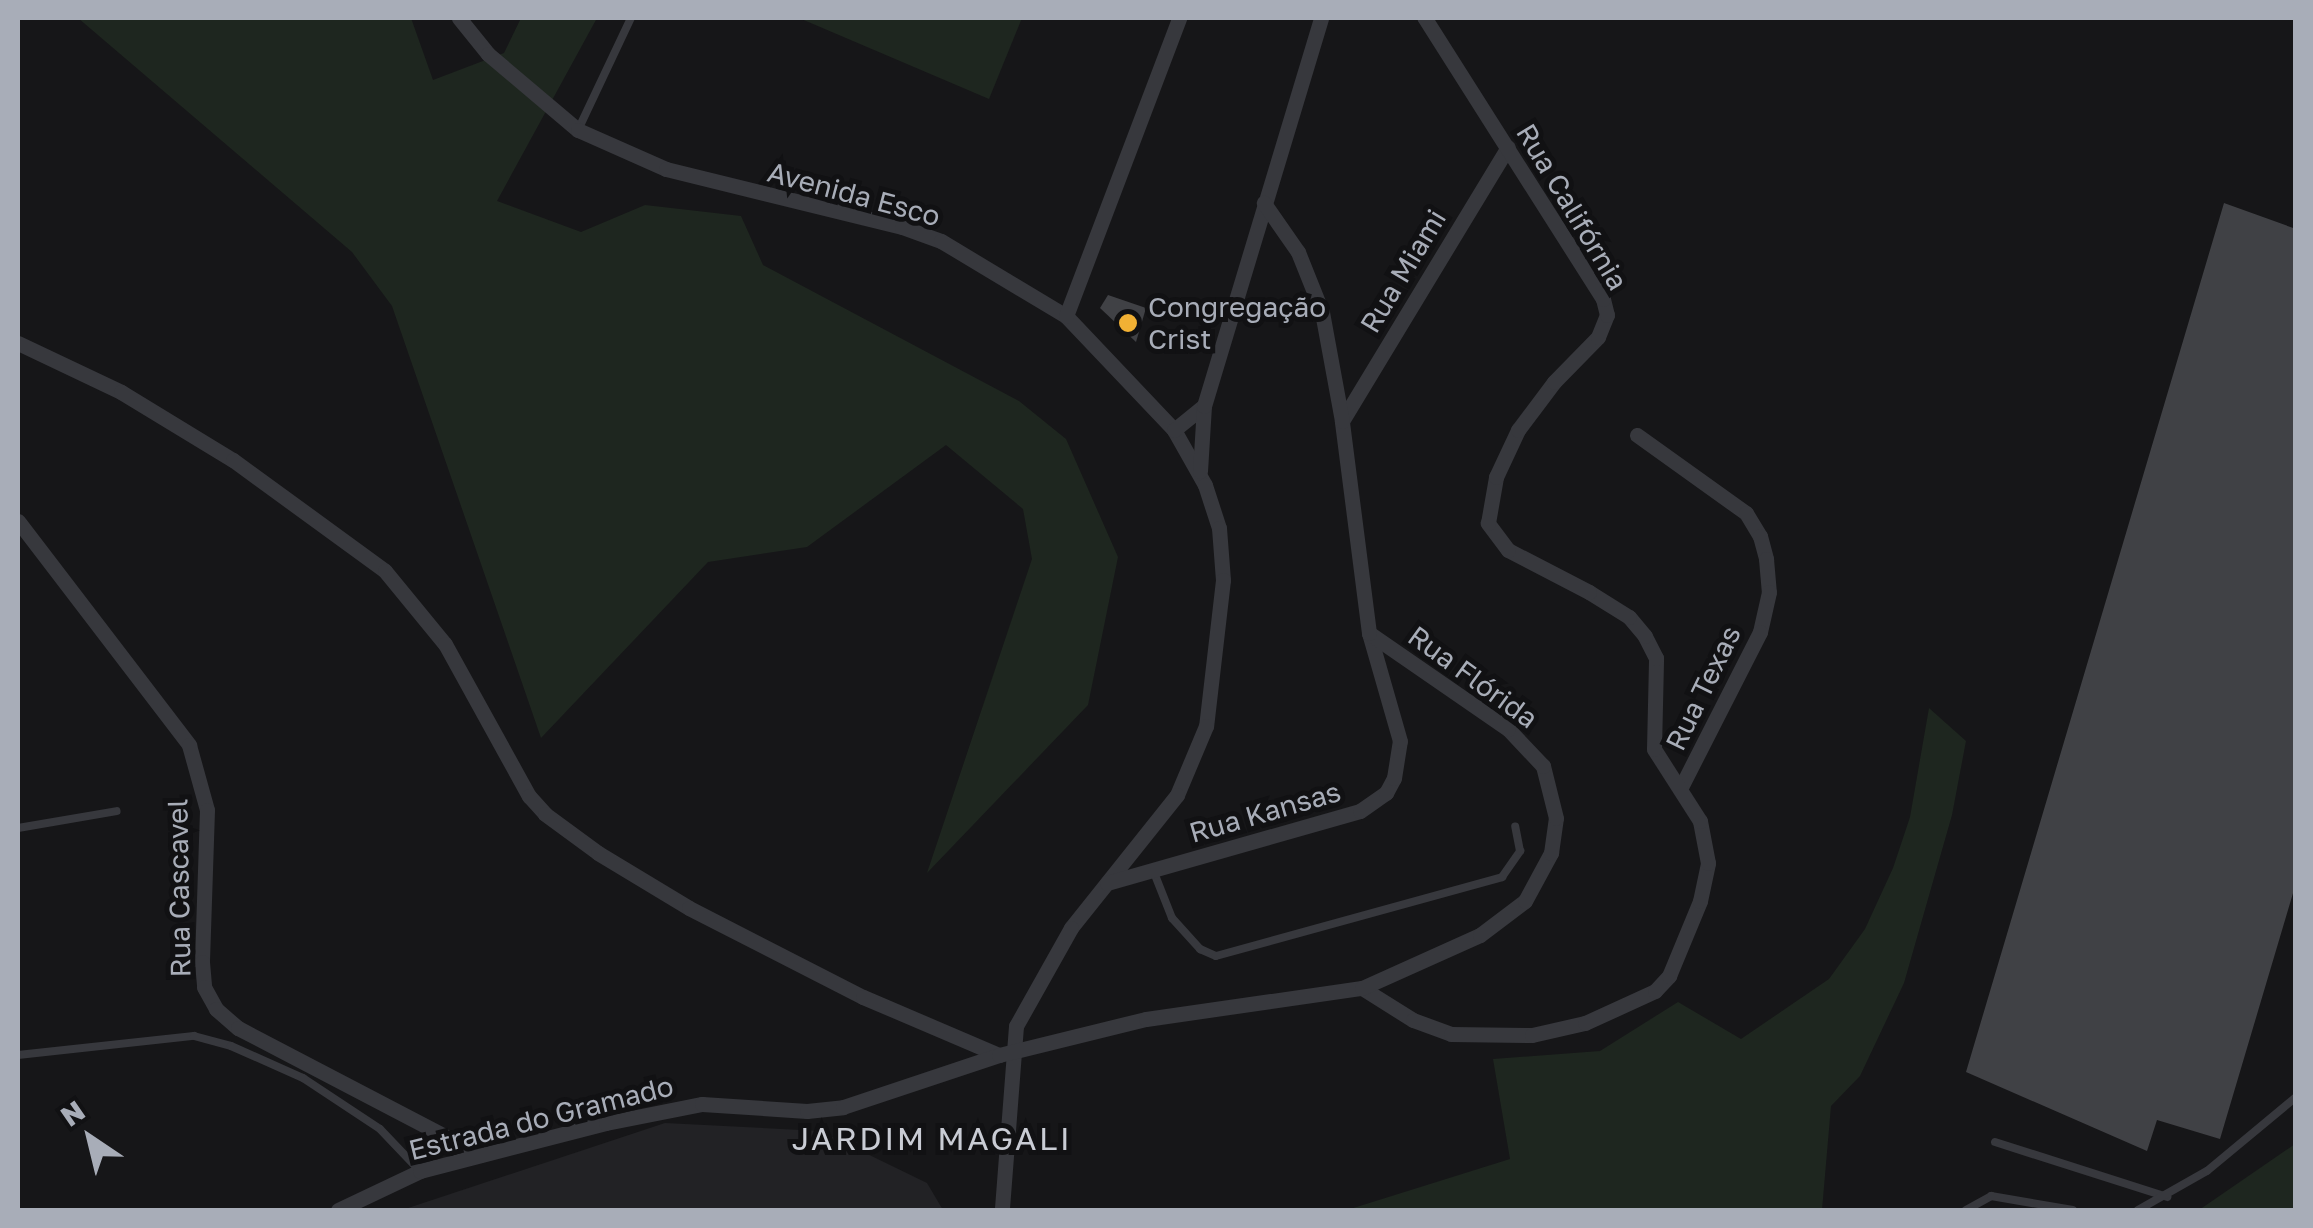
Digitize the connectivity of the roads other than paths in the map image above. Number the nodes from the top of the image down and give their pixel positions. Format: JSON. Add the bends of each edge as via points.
{"nodes":[{"id":1,"x":459,"y":18,"type":"edge"},
{"id":2,"x":631,"y":18,"type":"edge"},
{"id":3,"x":1179,"y":18,"type":"edge"},
{"id":4,"x":1321,"y":18,"type":"edge"},
{"id":5,"x":1425,"y":18,"type":"edge"},
{"id":6,"x":578,"y":130,"type":"junction"},
{"id":7,"x":1508,"y":147,"type":"junction"},
{"id":8,"x":1264,"y":203,"type":"junction"},
{"id":9,"x":1066,"y":316,"type":"junction"},
{"id":10,"x":18,"y":343,"type":"edge"},
{"id":11,"x":1204,"y":406,"type":"junction"},
{"id":12,"x":1342,"y":421,"type":"junction"},
{"id":13,"x":1174,"y":430,"type":"junction"},
{"id":14,"x":1637,"y":436,"type":"dead end"},
{"id":15,"x":1200,"y":474,"type":"junction"},
{"id":16,"x":18,"y":520,"type":"edge"},
{"id":17,"x":1370,"y":632,"type":"junction"},
{"id":18,"x":1681,"y":787,"type":"junction"},
{"id":19,"x":117,"y":810,"type":"dead end"},
{"id":20,"x":1515,"y":826,"type":"dead end"},
{"id":21,"x":18,"y":828,"type":"edge"},
{"id":22,"x":1153,"y":870,"type":"junction"},
{"id":23,"x":1107,"y":884,"type":"junction"},
{"id":24,"x":1362,"y":988,"type":"junction"},
{"id":25,"x":1005,"y":1054,"type":"junction"},
{"id":26,"x":18,"y":1055,"type":"edge"},
{"id":27,"x":2296,"y":1096,"type":"edge"},
{"id":28,"x":1995,"y":1142,"type":"dead end"},
{"id":29,"x":481,"y":1155,"type":"junction"},
{"id":30,"x":420,"y":1171,"type":"junction"},
{"id":31,"x":2167,"y":1197,"type":"junction"},
{"id":32,"x":338,"y":1210,"type":"edge"},
{"id":33,"x":1002,"y":1210,"type":"edge"},
{"id":34,"x":1966,"y":1210,"type":"edge"},
{"id":35,"x":2073,"y":1210,"type":"edge"},
{"id":36,"x":2138,"y":1210,"type":"edge"}],
"edges":[{"from":1,"to":6,"type":"street","name":"Avenida Esco","via":[[488,54]]},
{"from":2,"to":6,"type":"lane"},
{"from":3,"to":9,"type":"street"},
{"from":4,"to":8,"type":"street"},
{"from":5,"to":7,"type":"street","name":"Rua Califórnia"},
{"from":6,"to":9,"type":"street","name":"Avenida Esco","via":[[666,170],[942,242]]},
{"from":7,"to":12,"type":"street","name":"Rua Miami"},
{"from":7,"to":18,"type":"street","name":"Rua Califórnia","via":[[1607,315],[1598,338],[1518,430],[1496,477],[1488,524],[1508,550],[1590,592],[1646,636],[1656,658],[1654,750]]},
{"from":8,"to":11,"type":"street"},
{"from":8,"to":12,"type":"street","name":"Rua Flórida","via":[[1314,281]]},
{"from":9,"to":13,"type":"street","name":"Avenida Esco"},
{"from":10,"to":25,"type":"street","via":[[121,392],[233,460],[385,571],[445,644],[529,796],[598,854],[863,997]]},
{"from":11,"to":13,"type":"street"},
{"from":11,"to":15,"type":"street"},
{"from":12,"to":17,"type":"street","name":"Rua Flórida"},
{"from":13,"to":15,"type":"street","name":"Avenida Esco"},
{"from":14,"to":18,"type":"street","name":"Rua Texas","via":[[1746,513],[1766,559],[1769,592],[1760,632]]},
{"from":15,"to":23,"type":"street","via":[[1218,528],[1222,580],[1206,726],[1177,794]]},
{"from":16,"to":29,"type":"street","name":"Rua Cascavel","via":[[189,745],[207,810],[202,962],[204,987],[216,1009],[238,1028]]},
{"from":17,"to":22,"type":"street","name":"Rua Kansas","via":[[1400,741],[1386,794],[1360,811]]},
{"from":17,"to":24,"type":"street","name":"Rua Flórida","via":[[1530,748],[1543,766],[1556,818],[1540,878],[1509,916],[1435,959]]},
{"from":18,"to":24,"type":"street","name":"Rua Texas","via":[[1700,821],[1708,863],[1687,938],[1655,990],[1585,1023],[1494,1038],[1451,1034],[1413,1020]]},
{"from":19,"to":21,"type":"lane"},
{"from":20,"to":22,"type":"lane","via":[[1520,851],[1502,877],[1216,956],[1172,918]]},
{"from":22,"to":23,"type":"street","name":"Rua Kansas"},
{"from":23,"to":25,"type":"street","via":[[1047,965]]},
{"from":24,"to":25,"type":"street","name":"Rua Flórida","via":[[1190,1011]]},
{"from":25,"to":29,"type":"street","name":"Estrada do Gramado","via":[[843,1107],[702,1104]]},
{"from":25,"to":33,"type":"street"},
{"from":26,"to":30,"type":"lane","via":[[194,1036],[232,1046],[303,1078],[380,1129]]},
{"from":27,"to":31,"type":"lane"},
{"from":28,"to":31,"type":"lane"},
{"from":29,"to":30,"type":"street","name":"Estrada do Gramado"},
{"from":30,"to":32,"type":"street","name":"Estrada do Gramado"},
{"from":31,"to":36,"type":"lane"},
{"from":34,"to":35,"type":"lane","via":[[1991,1196]]}]}
